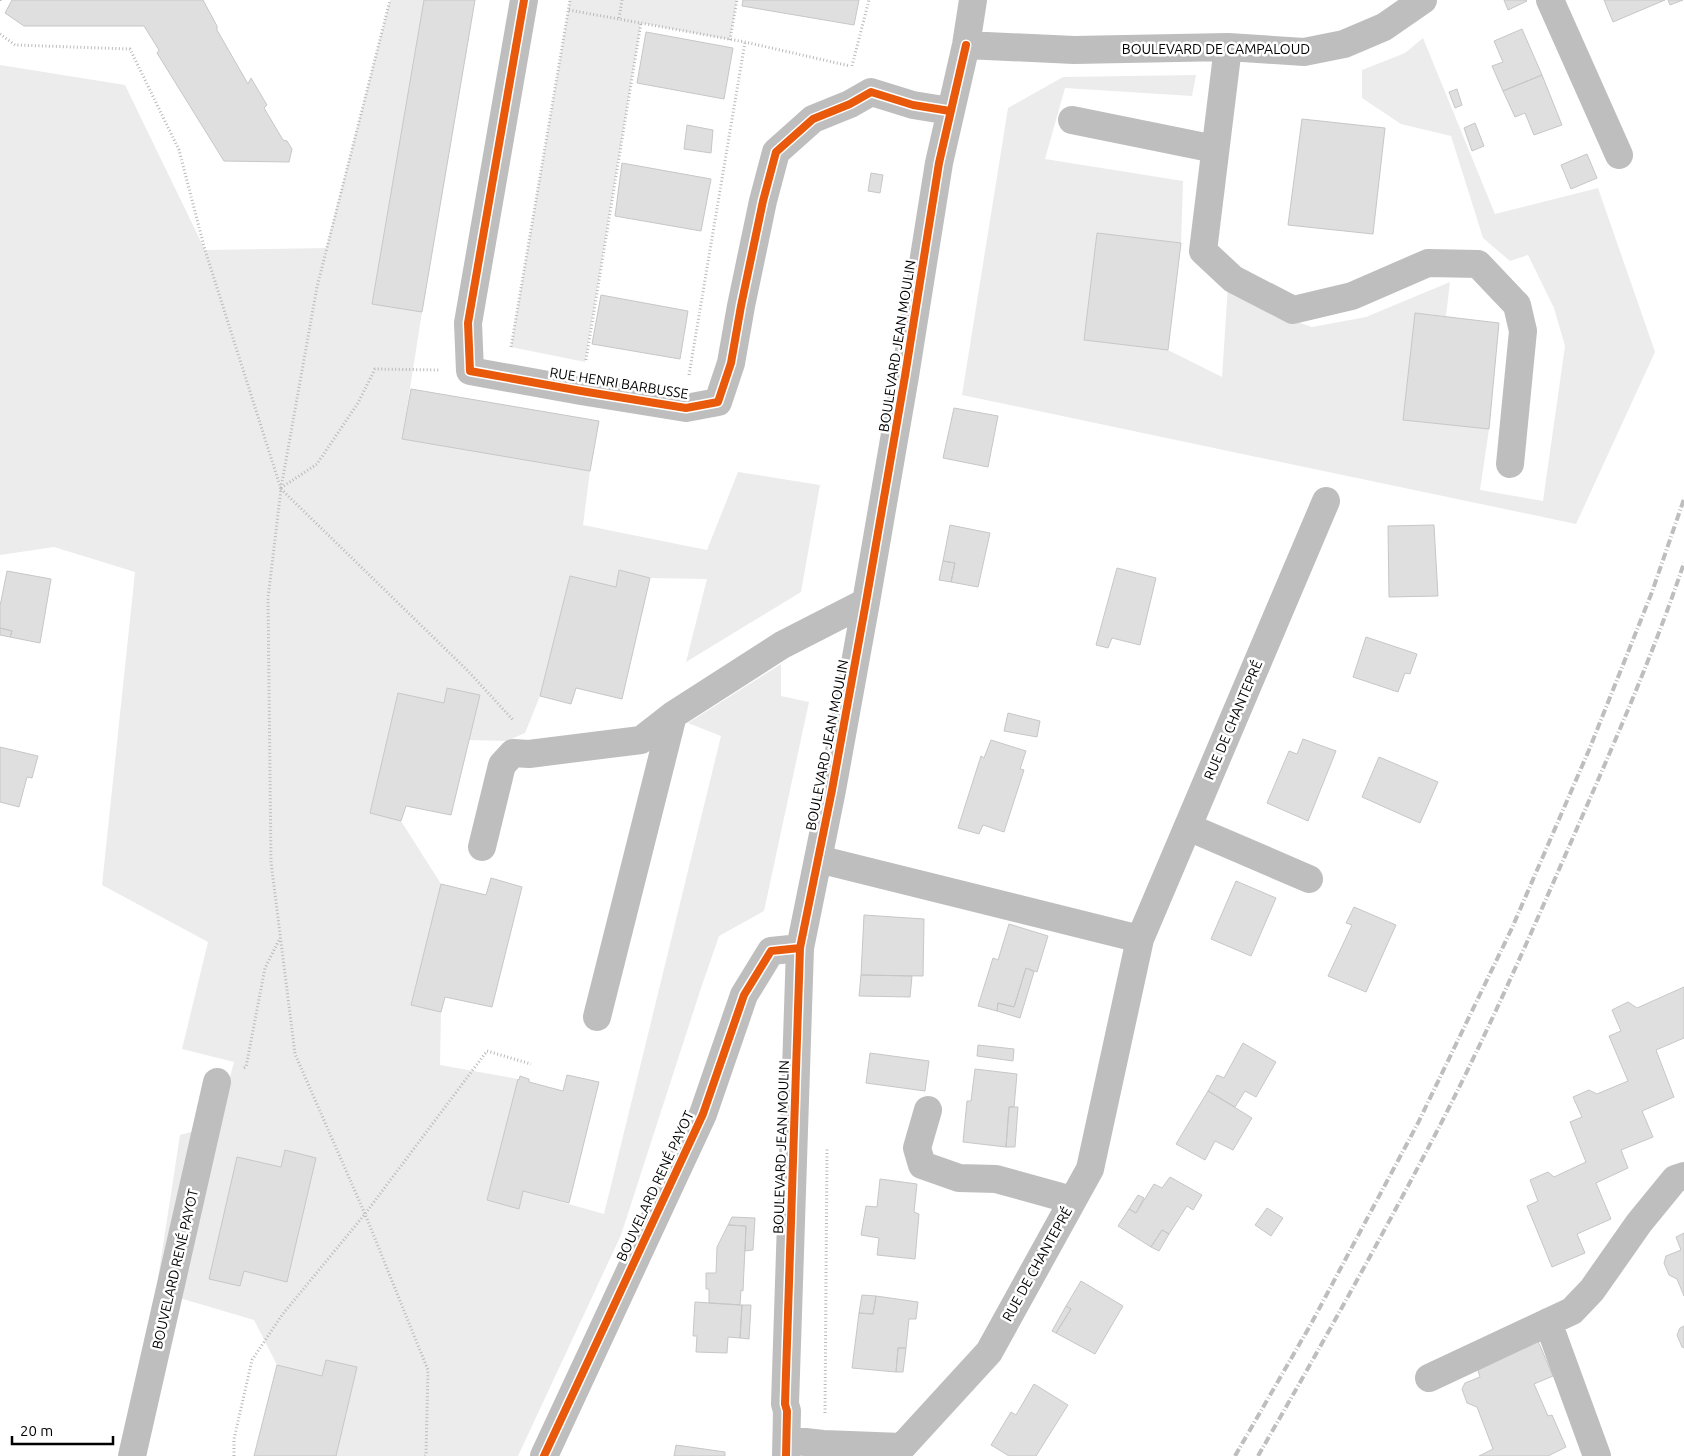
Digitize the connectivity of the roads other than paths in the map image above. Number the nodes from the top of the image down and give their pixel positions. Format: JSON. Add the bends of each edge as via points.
{"nodes":[{"id":1,"x":524,"y":0,"type":"edge"},
{"id":2,"x":973,"y":0,"type":"edge"},
{"id":3,"x":1423,"y":0,"type":"edge"},
{"id":4,"x":1550,"y":0,"type":"edge"},
{"id":5,"x":966,"y":45,"type":"junction"},
{"id":6,"x":1228,"y":47,"type":"junction"},
{"id":7,"x":950,"y":110,"type":"junction"},
{"id":8,"x":1072,"y":120,"type":"dead end"},
{"id":9,"x":1215,"y":148,"type":"junction"},
{"id":10,"x":1619,"y":155,"type":"dead end"},
{"id":11,"x":1510,"y":464,"type":"dead end"},
{"id":12,"x":1326,"y":501,"type":"dead end"},
{"id":13,"x":866,"y":602,"type":"junction"},
{"id":14,"x":673,"y":714,"type":"junction"},
{"id":15,"x":1188,"y":827,"type":"junction"},
{"id":16,"x":482,"y":847,"type":"dead end"},
{"id":17,"x":818,"y":859,"type":"junction"},
{"id":18,"x":1309,"y":879,"type":"dead end"},
{"id":19,"x":1140,"y":939,"type":"junction"},
{"id":20,"x":800,"y":948,"type":"junction"},
{"id":21,"x":597,"y":1017,"type":"dead end"},
{"id":22,"x":217,"y":1082,"type":"road end"},
{"id":23,"x":928,"y":1110,"type":"dead end"},
{"id":24,"x":1684,"y":1176,"type":"edge"},
{"id":25,"x":1072,"y":1200,"type":"junction"},
{"id":26,"x":1548,"y":1322,"type":"junction"},
{"id":27,"x":1429,"y":1378,"type":"dead end"},
{"id":28,"x":786,"y":1448,"type":"edge"},
{"id":29,"x":132,"y":1456,"type":"edge"},
{"id":30,"x":544,"y":1456,"type":"edge"},
{"id":31,"x":1597,"y":1456,"type":"edge"}],
"edges":[{"from":1,"to":7,"type":"street","name":"RUE HENRI BARBUSSE","via":[[468,323],[470,371],[686,408],[718,402],[731,363],[763,200],[776,152],[813,119],[871,92],[913,105]]},
{"from":2,"to":5,"type":"street","name":"BOULEVARD JEAN MOULIN"},
{"from":3,"to":6,"type":"street","name":"BOULEVARD DE CAMPALOUD","via":[[1384,27],[1344,44],[1304,52]]},
{"from":4,"to":10,"type":"street"},
{"from":5,"to":6,"type":"street","name":"BOULEVARD DE CAMPALOUD","via":[[1074,50]]},
{"from":5,"to":7,"type":"street","name":"BOULEVARD JEAN MOULIN"},
{"from":6,"to":9,"type":"street"},
{"from":7,"to":13,"type":"street","name":"BOULEVARD JEAN MOULIN"},
{"from":8,"to":9,"type":"street"},
{"from":9,"to":11,"type":"street","via":[[1203,251],[1242,284],[1293,310],[1352,296],[1428,263],[1478,264],[1517,305],[1523,332]]},
{"from":12,"to":15,"type":"street","name":"RUE DE CHANTEPRÉ"},
{"from":13,"to":14,"type":"street","via":[[782,646]]},
{"from":13,"to":17,"type":"street","name":"BOULEVARD JEAN MOULIN"},
{"from":14,"to":16,"type":"street","via":[[641,740],[529,754],[513,753],[502,765]]},
{"from":14,"to":21,"type":"street"},
{"from":15,"to":18,"type":"street"},
{"from":15,"to":19,"type":"street","name":"RUE DE CHANTEPRÉ"},
{"from":17,"to":19,"type":"street"},
{"from":17,"to":20,"type":"street","name":"BOULEVARD JEAN MOULIN"},
{"from":19,"to":25,"type":"street","name":"RUE DE CHANTEPRÉ","via":[[1090,1169]]},
{"from":20,"to":28,"type":"street","name":"BOULEVARD JEAN MOULIN"},
{"from":20,"to":30,"type":"street","name":"BOUVELARD RENÉ PAYOT","via":[[771,951],[744,995],[703,1114]]},
{"from":22,"to":29,"type":"street","name":"BOUVELARD RENÉ PAYOT"},
{"from":23,"to":25,"type":"street","via":[[917,1148],[922,1165],[958,1178],[996,1179]]},
{"from":24,"to":26,"type":"street","via":[[1674,1179],[1592,1290],[1572,1311]]},
{"from":25,"to":28,"type":"street","name":"RUE DE CHANTEPRÉ","via":[[989,1352],[902,1447],[823,1444]]},
{"from":26,"to":27,"type":"street"},
{"from":26,"to":31,"type":"street"}]}
